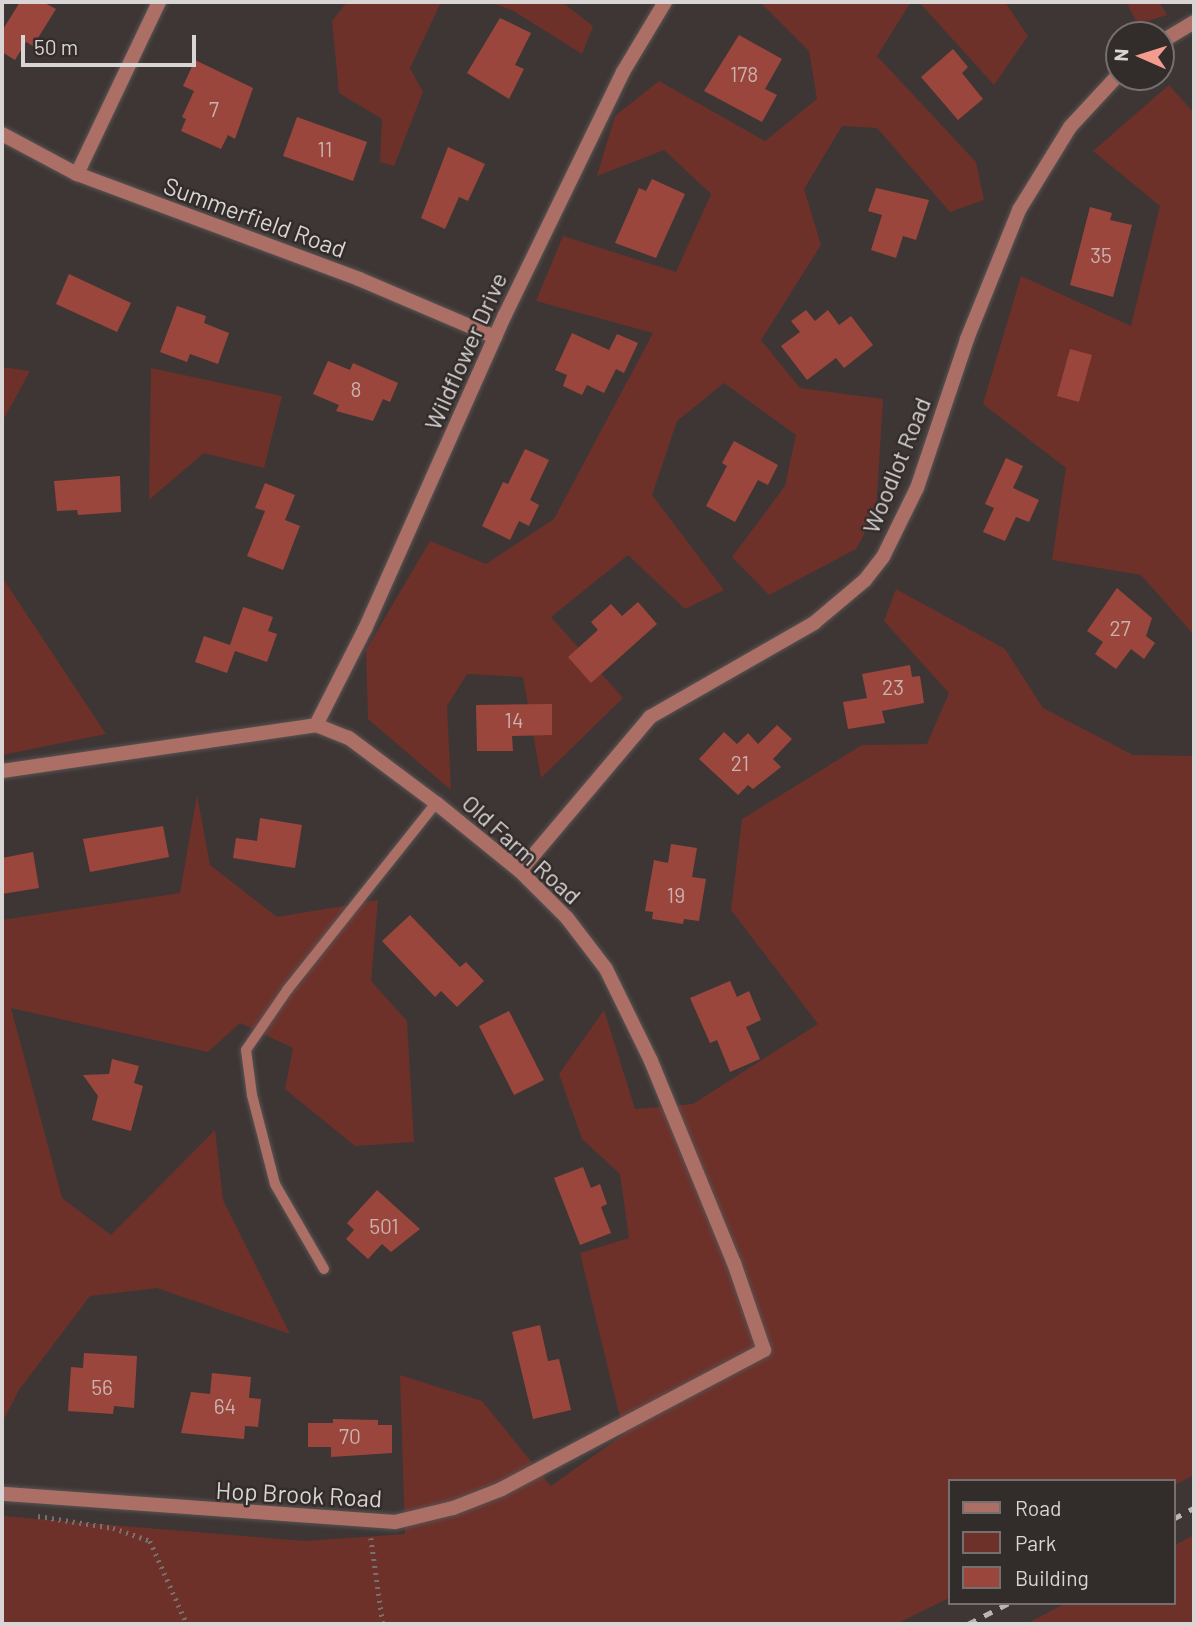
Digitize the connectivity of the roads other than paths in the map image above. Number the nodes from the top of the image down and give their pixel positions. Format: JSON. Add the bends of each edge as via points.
{"nodes":[{"id":1,"x":159,"y":2,"type":"edge"},
{"id":2,"x":665,"y":2,"type":"edge"},
{"id":3,"x":1194,"y":22,"type":"edge"},
{"id":4,"x":1175,"y":34,"type":"edge"},
{"id":5,"x":1105,"y":89,"type":"edge"},
{"id":6,"x":2,"y":134,"type":"edge"},
{"id":7,"x":76,"y":174,"type":"junction"},
{"id":8,"x":495,"y":337,"type":"junction"},
{"id":9,"x":316,"y":725,"type":"junction"},
{"id":10,"x":2,"y":771,"type":"edge"},
{"id":11,"x":436,"y":803,"type":"junction"},
{"id":12,"x":520,"y":871,"type":"junction"},
{"id":13,"x":324,"y":1269,"type":"dead end"},
{"id":14,"x":764,"y":1350,"type":"joint"},
{"id":15,"x":2,"y":1494,"type":"edge"}],
"edges":[{"from":1,"to":7,"type":"street"},
{"from":2,"to":8,"type":"street","name":"Wildflower Drive","via":[[624,72]]},
{"from":3,"to":4,"type":"street"},
{"from":5,"to":12,"type":"street","name":"Woodlot Road","via":[[1070,127],[1019,210],[967,339],[917,488],[883,557],[865,580],[814,624],[650,717]]},
{"from":6,"to":7,"type":"street","name":"Summerfield Road"},
{"from":7,"to":8,"type":"street","name":"Summerfield Road","via":[[359,279]]},
{"from":8,"to":9,"type":"street","name":"Wildflower Drive","via":[[365,629]]},
{"from":9,"to":10,"type":"street","name":"Old Farm Road"},
{"from":9,"to":11,"type":"street","name":"Old Farm Road","via":[[349,738]]},
{"from":11,"to":12,"type":"street","name":"Old Farm Road"},
{"from":11,"to":13,"type":"lane","via":[[246,1049],[252,1095],[275,1184]]},
{"from":12,"to":14,"type":"street","name":"Old Farm Road","via":[[591,945],[627,1007],[734,1263]]},
{"from":14,"to":15,"type":"street","name":"Hop Brook Road","via":[[502,1489],[434,1513],[369,1523]]}]}
